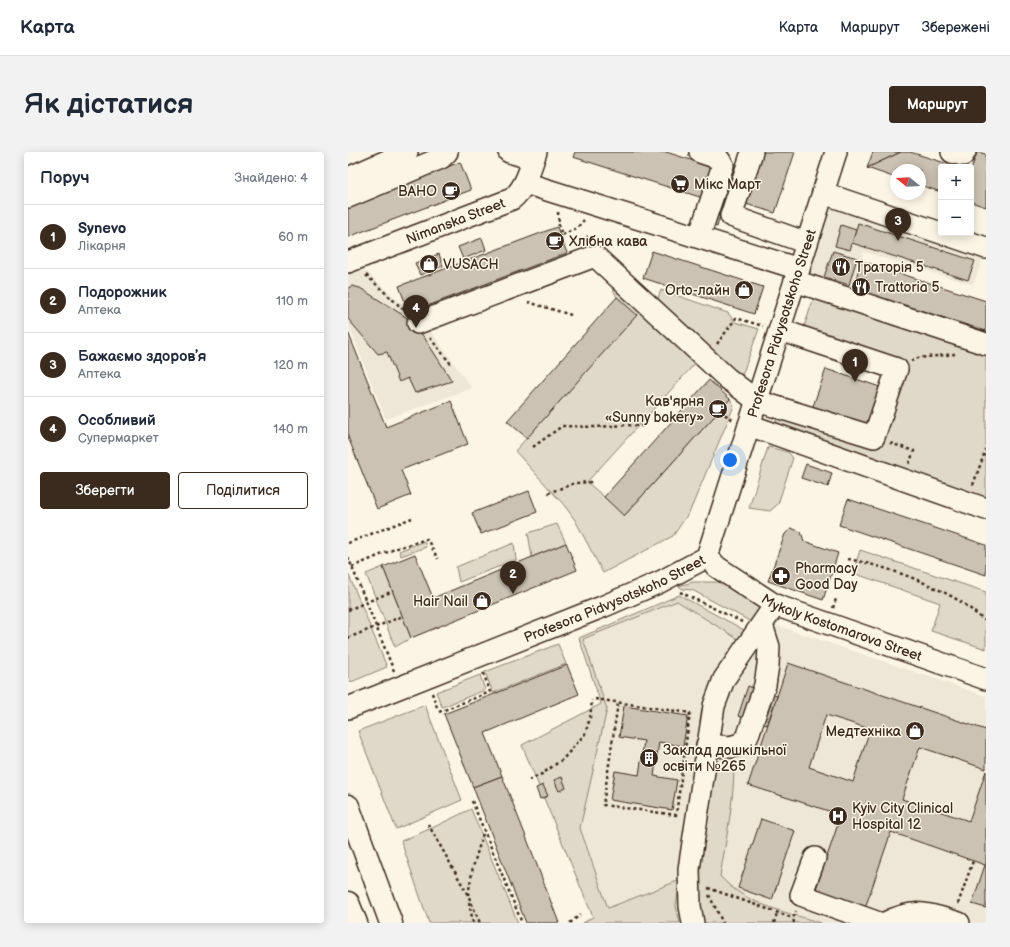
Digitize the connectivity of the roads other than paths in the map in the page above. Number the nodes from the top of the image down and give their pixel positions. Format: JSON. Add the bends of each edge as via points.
{"nodes":[{"id":1,"x":407,"y":152,"type":"edge"},
{"id":2,"x":447,"y":152,"type":"edge"},
{"id":3,"x":509,"y":152,"type":"edge"},
{"id":4,"x":700,"y":152,"type":"edge"},
{"id":5,"x":752,"y":152,"type":"edge"},
{"id":6,"x":836,"y":152,"type":"edge"},
{"id":7,"x":952,"y":152,"type":"edge"},
{"id":8,"x":965,"y":152,"type":"edge"},
{"id":9,"x":535,"y":155,"type":"edge"},
{"id":10,"x":348,"y":178,"type":"edge"},
{"id":11,"x":525,"y":183,"type":"junction"},
{"id":12,"x":823,"y":193,"type":"junction"},
{"id":13,"x":348,"y":197,"type":"edge"},
{"id":14,"x":938,"y":232,"type":"edge"},
{"id":15,"x":951,"y":236,"type":"edge"},
{"id":16,"x":699,"y":237,"type":"junction"},
{"id":17,"x":807,"y":243,"type":"junction"},
{"id":18,"x":986,"y":248,"type":"edge"},
{"id":19,"x":348,"y":262,"type":"edge"},
{"id":20,"x":797,"y":275,"type":"junction"},
{"id":21,"x":418,"y":323,"type":"dead end"},
{"id":22,"x":772,"y":328,"type":"junction"},
{"id":23,"x":981,"y":342,"type":"edge"},
{"id":24,"x":757,"y":401,"type":"junction"},
{"id":25,"x":749,"y":425,"type":"junction"},
{"id":26,"x":976,"y":506,"type":"edge"},
{"id":27,"x":707,"y":557,"type":"junction"},
{"id":28,"x":775,"y":605,"type":"junction"},
{"id":29,"x":762,"y":625,"type":"junction"},
{"id":30,"x":986,"y":679,"type":"edge"},
{"id":31,"x":348,"y":708,"type":"edge"},
{"id":32,"x":707,"y":745,"type":"junction"},
{"id":33,"x":348,"y":806,"type":"edge"},
{"id":34,"x":815,"y":858,"type":"dead end"},
{"id":35,"x":348,"y":903,"type":"edge"},
{"id":36,"x":955,"y":922,"type":"edge"},
{"id":37,"x":356,"y":923,"type":"edge"},
{"id":38,"x":391,"y":923,"type":"edge"},
{"id":39,"x":693,"y":923,"type":"edge"},
{"id":40,"x":879,"y":923,"type":"edge"},
{"id":41,"x":885,"y":923,"type":"edge"}],
"edges":[{"from":1,"to":10,"type":"street"},
{"from":2,"to":13,"type":"street","via":[[441,158]]},
{"from":3,"to":9,"type":"street"},
{"from":4,"to":16,"type":"street","via":[[718,158],[723,165]]},
{"from":5,"to":17,"type":"street","via":[[731,216]]},
{"from":6,"to":12,"type":"street","name":"Profesora Pidvysotskoho Street"},
{"from":7,"to":8,"type":"street","via":[[963,156]]},
{"from":9,"to":11,"type":"street","name":"Nimanska Street"},
{"from":11,"to":16,"type":"street"},
{"from":11,"to":19,"type":"street","name":"Nimanska Street","via":[[512,199]]},
{"from":12,"to":14,"type":"street"},
{"from":12,"to":17,"type":"street","name":"Profesora Pidvysotskoho Street"},
{"from":15,"to":18,"type":"street"},
{"from":16,"to":20,"type":"street"},
{"from":17,"to":20,"type":"street","name":"Profesora Pidvysotskoho Street"},
{"from":20,"to":22,"type":"street","name":"Profesora Pidvysotskoho Street"},
{"from":20,"to":23,"type":"street"},
{"from":21,"to":24,"type":"street","via":[[595,256],[736,386]]},
{"from":22,"to":24,"type":"street","name":"Profesora Pidvysotskoho Street"},
{"from":22,"to":24,"type":"street","via":[[897,369],[874,437]]},
{"from":24,"to":25,"type":"street","name":"Profesora Pidvysotskoho Street"},
{"from":25,"to":26,"type":"street"},
{"from":25,"to":27,"type":"street","name":"Profesora Pidvysotskoho Street"},
{"from":27,"to":28,"type":"street","name":"Mykoly Kostomarova Street","via":[[717,567]]},
{"from":27,"to":31,"type":"street","name":"Profesora Pidvysotskoho Street","via":[[660,582],[602,607]]},
{"from":28,"to":29,"type":"street"},
{"from":28,"to":30,"type":"street","name":"Mykoly Kostomarova Street"},
{"from":29,"to":32,"type":"street","via":[[724,678],[714,706]]},
{"from":29,"to":32,"type":"street","via":[[769,647],[768,665],[747,738],[731,747]]},
{"from":32,"to":39,"type":"street","via":[[689,869]]},
{"from":33,"to":38,"type":"highway"},
{"from":34,"to":40,"type":"street","via":[[801,895]]},
{"from":35,"to":37,"type":"highway"},
{"from":36,"to":41,"type":"street","via":[[913,913]]}]}
